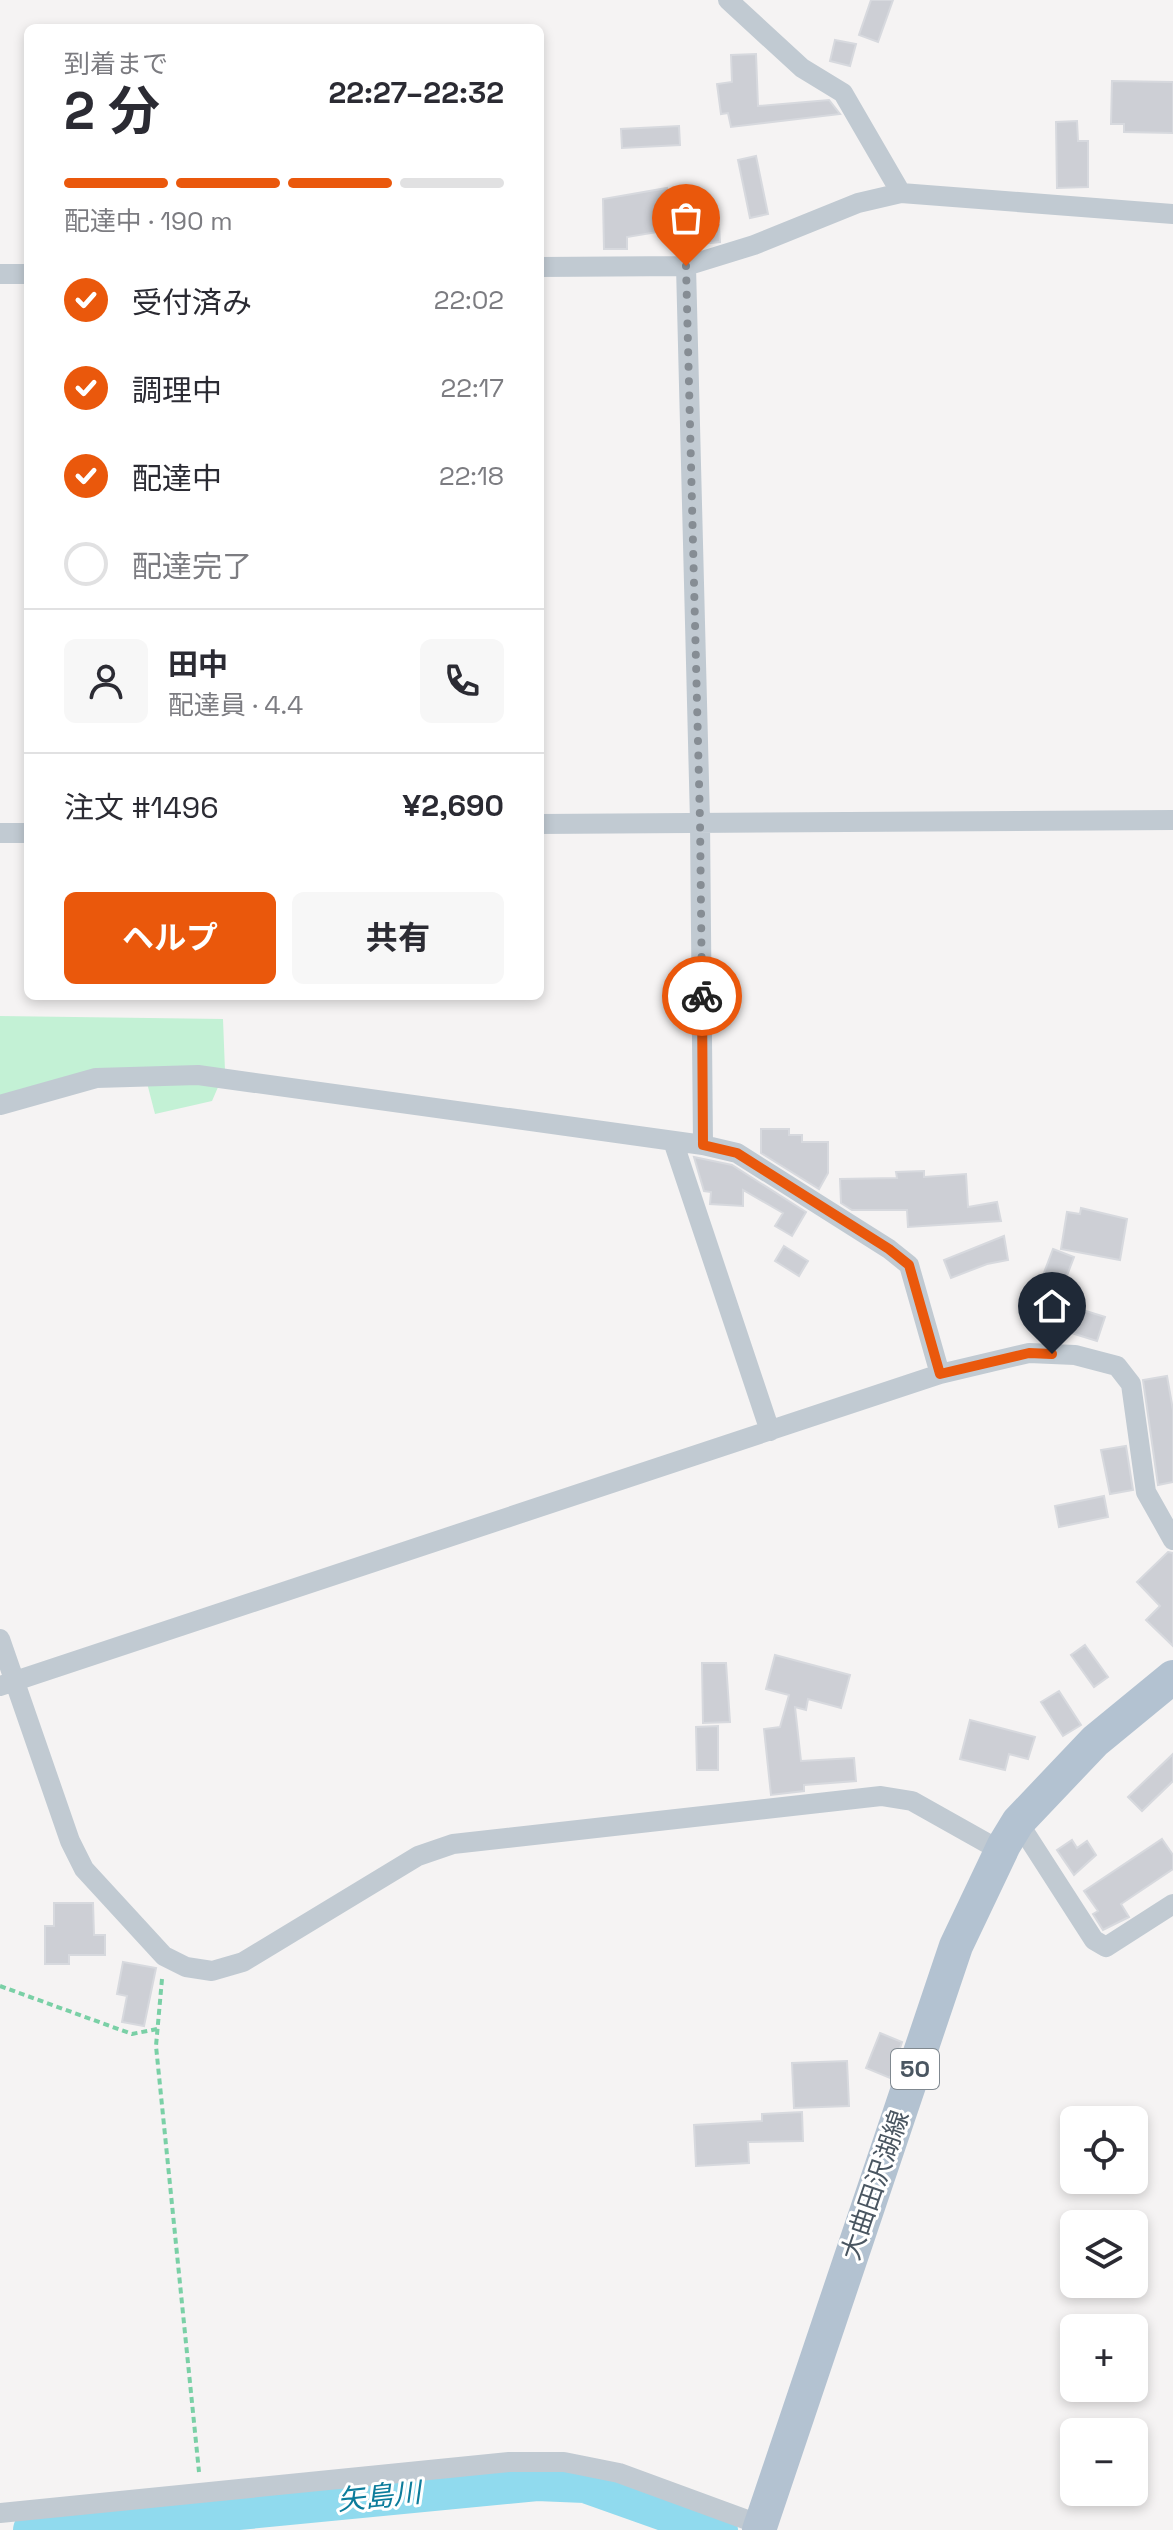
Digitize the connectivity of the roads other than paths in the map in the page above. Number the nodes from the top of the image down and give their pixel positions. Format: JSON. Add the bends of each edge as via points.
{"nodes":[{"id":1,"x":728,"y":0,"type":"edge"},
{"id":2,"x":901,"y":193,"type":"junction"},
{"id":3,"x":1173,"y":214,"type":"edge"},
{"id":4,"x":686,"y":266,"type":"junction"},
{"id":5,"x":544,"y":267,"type":"edge"},
{"id":6,"x":0,"y":274,"type":"edge"},
{"id":7,"x":24,"y":274,"type":"edge"},
{"id":8,"x":1173,"y":820,"type":"edge"},
{"id":9,"x":700,"y":821,"type":"junction"},
{"id":10,"x":544,"y":824,"type":"edge"},
{"id":11,"x":0,"y":833,"type":"edge"},
{"id":12,"x":24,"y":833,"type":"edge"},
{"id":13,"x":0,"y":1105,"type":"edge"},
{"id":14,"x":673,"y":1141,"type":"junction"},
{"id":15,"x":703,"y":1145,"type":"junction"},
{"id":16,"x":940,"y":1374,"type":"junction"},
{"id":17,"x":770,"y":1431,"type":"junction"},
{"id":18,"x":1172,"y":1535,"type":"edge"},
{"id":19,"x":0,"y":1639,"type":"edge"},
{"id":20,"x":1173,"y":1677,"type":"edge"},
{"id":21,"x":7,"y":1684,"type":"edge"},
{"id":22,"x":1018,"y":1822,"type":"junction"},
{"id":23,"x":1001,"y":1851,"type":"junction"},
{"id":24,"x":1173,"y":1904,"type":"edge"},
{"id":25,"x":0,"y":2513,"type":"edge"},
{"id":26,"x":760,"y":2527,"type":"edge"}],
"edges":[{"from":1,"to":2,"type":"street","via":[[802,68],[843,93]]},
{"from":2,"to":3,"type":"street"},
{"from":2,"to":4,"type":"street","via":[[858,203]]},
{"from":4,"to":5,"type":"street"},
{"from":4,"to":9,"type":"street"},
{"from":6,"to":7,"type":"street"},
{"from":8,"to":9,"type":"street"},
{"from":9,"to":10,"type":"street"},
{"from":9,"to":15,"type":"street"},
{"from":11,"to":12,"type":"street"},
{"from":13,"to":14,"type":"street","via":[[96,1078],[198,1075]]},
{"from":14,"to":15,"type":"street"},
{"from":14,"to":17,"type":"street"},
{"from":15,"to":16,"type":"street","via":[[737,1153],[909,1265]]},
{"from":16,"to":17,"type":"street"},
{"from":16,"to":18,"type":"street","via":[[1029,1353],[1075,1355],[1117,1366],[1131,1384],[1146,1492]]},
{"from":17,"to":21,"type":"street"},
{"from":19,"to":21,"type":"street"},
{"from":20,"to":22,"type":"main road","name":"大曲田沢湖線","number":"50","via":[[1095,1741]]},
{"from":21,"to":23,"type":"street","via":[[84,1869],[164,1956],[186,1967],[212,1971],[243,1962],[418,1856],[453,1844],[881,1796],[912,1801]]},
{"from":22,"to":23,"type":"main road","name":"大曲田沢湖線","number":"50"},
{"from":22,"to":24,"type":"street","via":[[1094,1940],[1106,1947]]},
{"from":23,"to":26,"type":"main road","name":"大曲田沢湖線","number":"50","via":[[956,1946]]},
{"from":25,"to":26,"type":"street","via":[[509,2462],[564,2462],[619,2473]]}]}
